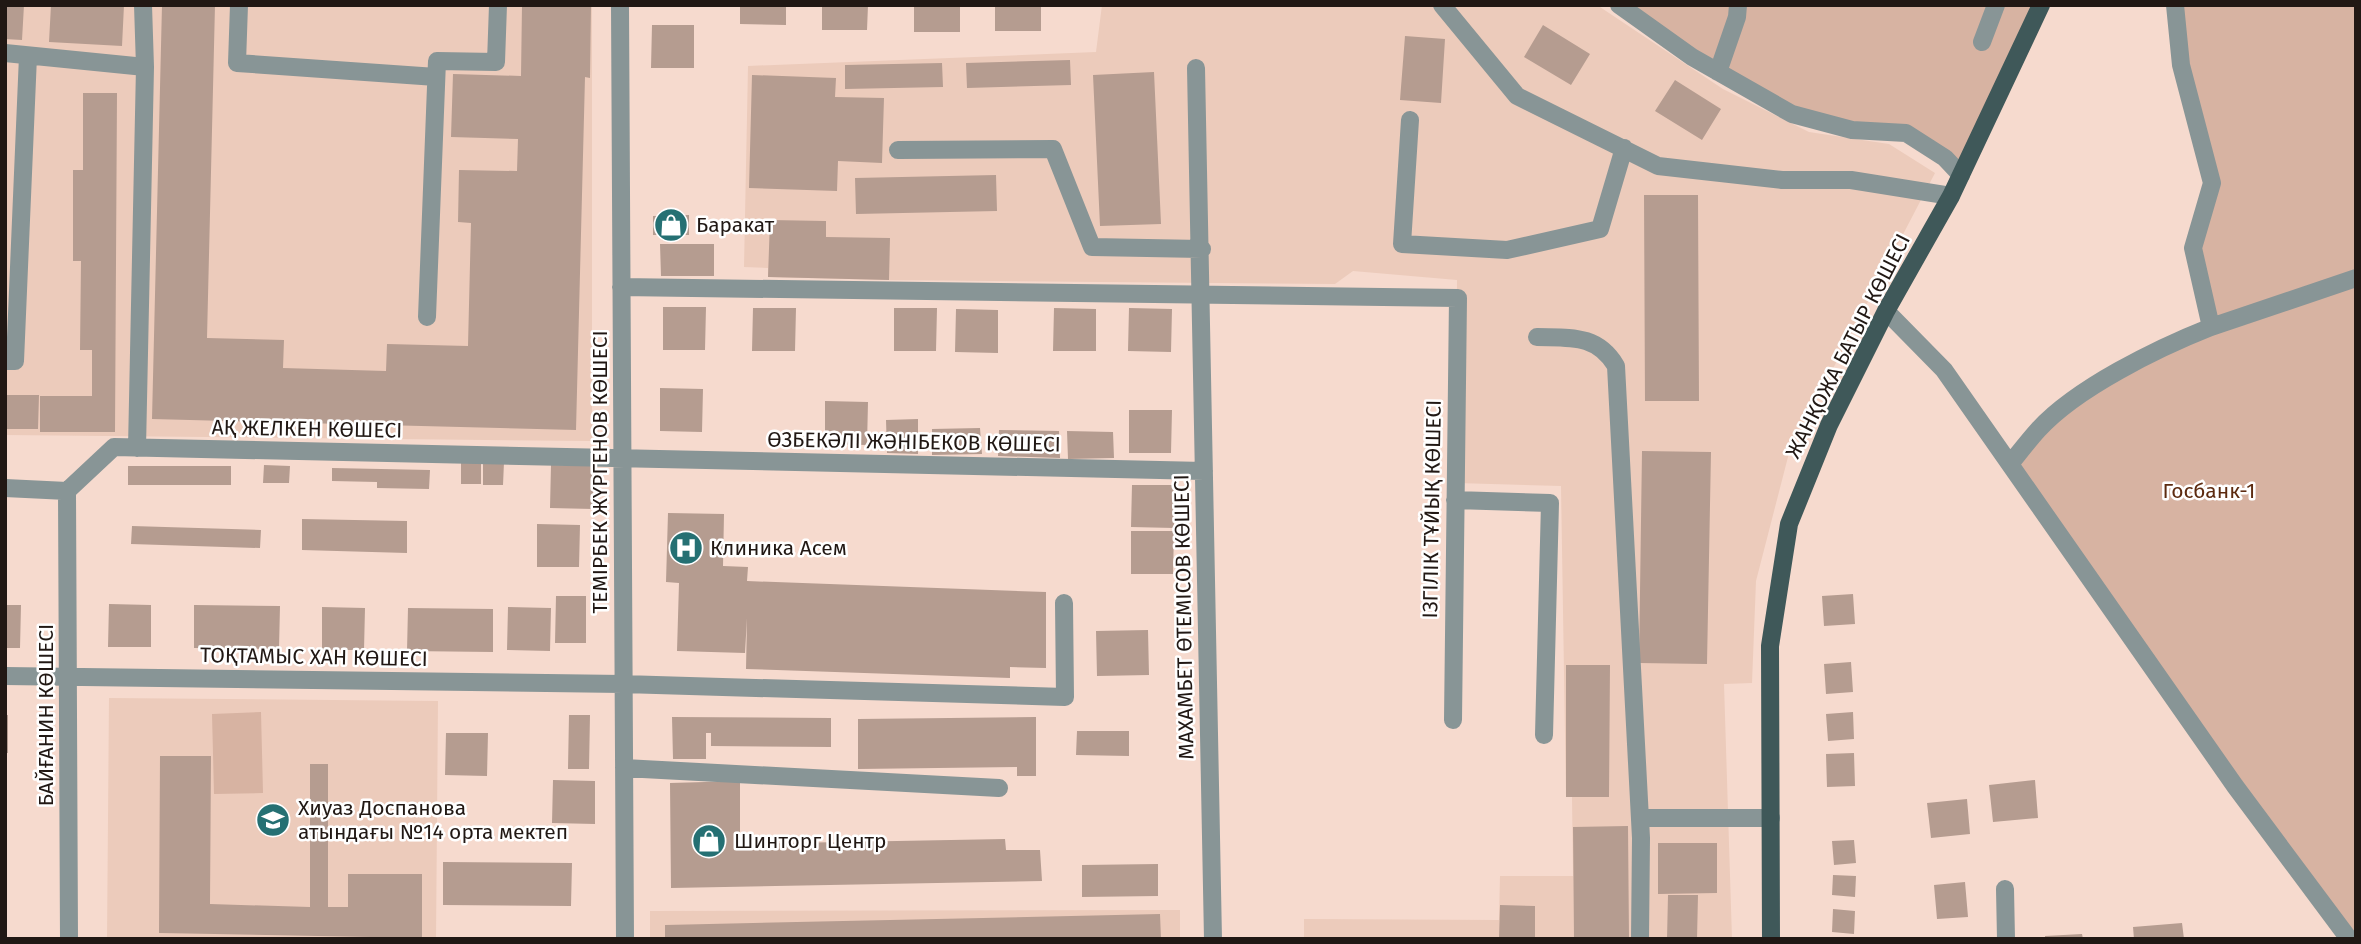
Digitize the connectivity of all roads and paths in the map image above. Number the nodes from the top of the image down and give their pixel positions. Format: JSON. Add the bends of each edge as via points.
{"nodes":[{"id":1,"x":143,"y":5,"type":"edge"},
{"id":2,"x":239,"y":5,"type":"edge"},
{"id":3,"x":498,"y":5,"type":"edge"},
{"id":4,"x":620,"y":5,"type":"edge"},
{"id":5,"x":1442,"y":5,"type":"edge"},
{"id":6,"x":1619,"y":5,"type":"edge"},
{"id":7,"x":1738,"y":5,"type":"edge"},
{"id":8,"x":1996,"y":5,"type":"edge"},
{"id":9,"x":2041,"y":5,"type":"edge"},
{"id":10,"x":2175,"y":5,"type":"edge"},
{"id":11,"x":1982,"y":42,"type":"dead end"},
{"id":12,"x":5,"y":54,"type":"edge"},
{"id":13,"x":28,"y":56,"type":"junction"},
{"id":14,"x":145,"y":67,"type":"junction"},
{"id":15,"x":1196,"y":68,"type":"dead end"},
{"id":16,"x":1718,"y":72,"type":"junction"},
{"id":17,"x":436,"y":77,"type":"junction"},
{"id":18,"x":1410,"y":120,"type":"dead end"},
{"id":19,"x":1624,"y":149,"type":"junction"},
{"id":20,"x":898,"y":150,"type":"dead end"},
{"id":21,"x":1961,"y":176,"type":"junction"},
{"id":22,"x":1951,"y":196,"type":"junction"},
{"id":23,"x":1202,"y":249,"type":"junction"},
{"id":24,"x":2356,"y":278,"type":"edge"},
{"id":25,"x":621,"y":287,"type":"junction"},
{"id":26,"x":1203,"y":293,"type":"junction"},
{"id":27,"x":1886,"y":312,"type":"junction"},
{"id":28,"x":427,"y":317,"type":"dead end"},
{"id":29,"x":2211,"y":327,"type":"junction"},
{"id":30,"x":1537,"y":337,"type":"dead end"},
{"id":31,"x":5,"y":361,"type":"edge"},
{"id":32,"x":137,"y":448,"type":"junction"},
{"id":33,"x":624,"y":459,"type":"junction"},
{"id":34,"x":2010,"y":464,"type":"junction"},
{"id":35,"x":1204,"y":471,"type":"junction"},
{"id":36,"x":5,"y":488,"type":"edge"},
{"id":37,"x":68,"y":491,"type":"junction"},
{"id":38,"x":1455,"y":500,"type":"junction"},
{"id":39,"x":1064,"y":603,"type":"dead end"},
{"id":40,"x":5,"y":676,"type":"edge"},
{"id":41,"x":70,"y":677,"type":"junction"},
{"id":42,"x":623,"y":684,"type":"junction"},
{"id":43,"x":1452,"y":720,"type":"dead end"},
{"id":44,"x":1544,"y":735,"type":"dead end"},
{"id":45,"x":624,"y":768,"type":"junction"},
{"id":46,"x":999,"y":788,"type":"dead end"},
{"id":47,"x":1640,"y":818,"type":"junction"},
{"id":48,"x":1770,"y":818,"type":"junction"},
{"id":49,"x":2005,"y":889,"type":"dead end"},
{"id":50,"x":69,"y":939,"type":"edge"},
{"id":51,"x":625,"y":939,"type":"edge"},
{"id":52,"x":1213,"y":939,"type":"edge"},
{"id":53,"x":1640,"y":939,"type":"edge"},
{"id":54,"x":1771,"y":939,"type":"edge"},
{"id":55,"x":2006,"y":939,"type":"edge"},
{"id":56,"x":2349,"y":939,"type":"edge"}],
"edges":[{"from":1,"to":14,"type":"street"},
{"from":2,"to":17,"type":"street","via":[[237,63]]},
{"from":3,"to":17,"type":"street","via":[[496,62],[437,61]]},
{"from":4,"to":25,"type":"street","name":"ТЕМІРБЕК ЖҮРГЕНОВ КӨШЕСІ"},
{"from":5,"to":19,"type":"street","via":[[1517,96]]},
{"from":6,"to":16,"type":"street"},
{"from":7,"to":16,"type":"street"},
{"from":8,"to":11,"type":"street"},
{"from":9,"to":21,"type":"main road","name":"ЖАНҚОЖА БАТЫР КӨШЕСІ"},
{"from":10,"to":29,"type":"street","via":[[2181,65],[2212,183],[2193,248]]},
{"from":12,"to":13,"type":"street"},
{"from":13,"to":14,"type":"street"},
{"from":13,"to":31,"type":"street","via":[[15,361]]},
{"from":14,"to":32,"type":"street"},
{"from":15,"to":23,"type":"street","name":"МАХАМБЕТ ӨТЕМІСОВ КӨШЕСІ"},
{"from":16,"to":21,"type":"street","via":[[1792,114],[1852,130],[1906,132],[1945,158]]},
{"from":17,"to":28,"type":"street"},
{"from":18,"to":19,"type":"street","via":[[1402,244],[1507,250],[1600,229]]},
{"from":19,"to":22,"type":"street","via":[[1658,166],[1782,180],[1851,180]]},
{"from":20,"to":23,"type":"street","via":[[1053,149],[1092,247]]},
{"from":21,"to":22,"type":"main road","name":"ЖАНҚОЖА БАТЫР КӨШЕСІ"},
{"from":22,"to":27,"type":"main road","name":"ЖАНҚОЖА БАТЫР КӨШЕСІ"},
{"from":23,"to":26,"type":"street","name":"МАХАМБЕТ ӨТЕМІСОВ КӨШЕСІ"},
{"from":24,"to":29,"type":"street"},
{"from":25,"to":26,"type":"street"},
{"from":25,"to":33,"type":"street","name":"ТЕМІРБЕК ЖҮРГЕНОВ КӨШЕСІ"},
{"from":26,"to":35,"type":"street","name":"МАХАМБЕТ ӨТЕМІСОВ КӨШЕСІ"},
{"from":26,"to":38,"type":"street","name":"ІЗГІЛІК ТҰЙЫҚ КӨШЕСІ","via":[[1458,298]]},
{"from":27,"to":34,"type":"street","via":[[1944,370]]},
{"from":27,"to":48,"type":"main road","name":"ЖАНҚОЖА БАТЫР КӨШЕСІ","via":[[1829,425],[1789,523],[1770,646]]},
{"from":29,"to":34,"type":"street","via":[[2101,381],[2039,428]]},
{"from":30,"to":47,"type":"street","via":[[1580,339],[1606,349],[1616,366]]},
{"from":32,"to":33,"type":"street","name":"АҚ ЖЕЛКЕН КӨШЕСІ"},
{"from":32,"to":37,"type":"street","name":"АҚ ЖЕЛКЕН КӨШЕСІ","via":[[114,447]]},
{"from":33,"to":35,"type":"street","name":"ӨЗБЕКӘЛІ ЖӘНІБЕКОВ КӨШЕСІ"},
{"from":33,"to":42,"type":"street","name":"ТЕМІРБЕК ЖҮРГЕНОВ КӨШЕСІ"},
{"from":34,"to":56,"type":"street","via":[[2235,786]]},
{"from":35,"to":52,"type":"street","name":"МАХАМБЕТ ӨТЕМІСОВ КӨШЕСІ"},
{"from":36,"to":37,"type":"street"},
{"from":37,"to":41,"type":"street","name":"БАЙҒАНИН КӨШЕСІ"},
{"from":38,"to":43,"type":"street","name":"ІЗГІЛІК ТҰЙЫҚ КӨШЕСІ"},
{"from":38,"to":44,"type":"street","via":[[1550,503]]},
{"from":39,"to":42,"type":"street","name":"ТОҚТАМЫС ХАН КӨШЕСІ","via":[[1065,697]]},
{"from":40,"to":41,"type":"street","name":"ТОҚТАМЫС ХАН КӨШЕСІ"},
{"from":41,"to":42,"type":"street","name":"ТОҚТАМЫС ХАН КӨШЕСІ"},
{"from":41,"to":50,"type":"street","name":"БАЙҒАНИН КӨШЕСІ"},
{"from":42,"to":45,"type":"street","name":"ТЕМІРБЕК ЖҮРГЕНОВ КӨШЕСІ"},
{"from":45,"to":46,"type":"street"},
{"from":45,"to":51,"type":"street","name":"ТЕМІРБЕК ЖҮРГЕНОВ КӨШЕСІ"},
{"from":47,"to":48,"type":"street"},
{"from":47,"to":53,"type":"street"},
{"from":48,"to":54,"type":"main road","name":"ЖАНҚОЖА БАТЫР КӨШЕСІ"},
{"from":49,"to":55,"type":"street"}]}
